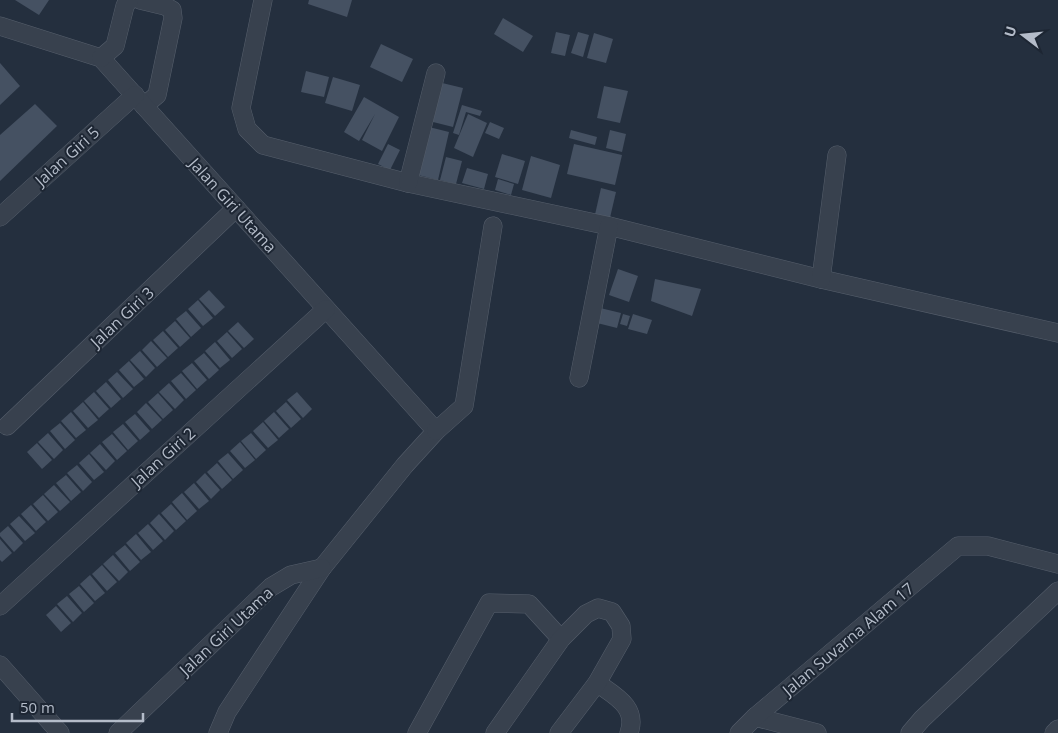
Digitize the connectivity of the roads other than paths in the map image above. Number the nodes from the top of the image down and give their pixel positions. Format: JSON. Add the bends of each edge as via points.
{"nodes":[{"id":1,"x":129,"y":0,"type":"edge"},
{"id":2,"x":140,"y":0,"type":"edge"},
{"id":3,"x":263,"y":0,"type":"edge"},
{"id":4,"x":0,"y":26,"type":"edge"},
{"id":5,"x":101,"y":58,"type":"junction"},
{"id":6,"x":436,"y":73,"type":"dead end"},
{"id":7,"x":140,"y":101,"type":"junction"},
{"id":8,"x":837,"y":155,"type":"dead end"},
{"id":9,"x":408,"y":183,"type":"junction"},
{"id":10,"x":236,"y":208,"type":"junction"},
{"id":11,"x":0,"y":217,"type":"edge"},
{"id":12,"x":493,"y":226,"type":"dead end"},
{"id":13,"x":609,"y":226,"type":"junction"},
{"id":14,"x":821,"y":279,"type":"junction"},
{"id":15,"x":326,"y":309,"type":"junction"},
{"id":16,"x":1058,"y":333,"type":"edge"},
{"id":17,"x":579,"y":378,"type":"dead end"},
{"id":18,"x":7,"y":426,"type":"dead end"},
{"id":19,"x":436,"y":431,"type":"junction"},
{"id":20,"x":1058,"y":564,"type":"edge"},
{"id":21,"x":322,"y":568,"type":"junction"},
{"id":22,"x":1058,"y":591,"type":"edge"},
{"id":23,"x":0,"y":606,"type":"edge"},
{"id":24,"x":561,"y":640,"type":"junction"},
{"id":25,"x":0,"y":665,"type":"edge"},
{"id":26,"x":597,"y":683,"type":"junction"},
{"id":27,"x":755,"y":717,"type":"junction"},
{"id":28,"x":1058,"y":729,"type":"edge"},
{"id":29,"x":60,"y":733,"type":"edge"},
{"id":30,"x":118,"y":733,"type":"edge"},
{"id":31,"x":218,"y":733,"type":"edge"},
{"id":32,"x":417,"y":733,"type":"edge"},
{"id":33,"x":495,"y":733,"type":"edge"},
{"id":34,"x":559,"y":733,"type":"edge"},
{"id":35,"x":629,"y":733,"type":"edge"},
{"id":36,"x":739,"y":733,"type":"edge"},
{"id":37,"x":817,"y":733,"type":"edge"},
{"id":38,"x":910,"y":733,"type":"edge"},
{"id":39,"x":1054,"y":733,"type":"edge"}],
"edges":[{"from":1,"to":5,"type":"street","via":[[114,46]]},
{"from":2,"to":7,"type":"street","name":"Jalan Giri 5","via":[[165,6],[172,10],[173,18],[157,95]]},
{"from":3,"to":9,"type":"street","via":[[241,108],[246,129],[263,145]]},
{"from":4,"to":5,"type":"street","name":"Jalan Giri Utama"},
{"from":5,"to":7,"type":"street","name":"Jalan Giri Utama"},
{"from":6,"to":9,"type":"street"},
{"from":7,"to":10,"type":"street","name":"Jalan Giri Utama"},
{"from":7,"to":11,"type":"street","name":"Jalan Giri 5"},
{"from":8,"to":14,"type":"street"},
{"from":9,"to":13,"type":"street"},
{"from":10,"to":15,"type":"street","name":"Jalan Giri Utama"},
{"from":10,"to":18,"type":"street","name":"Jalan Giri 3"},
{"from":12,"to":19,"type":"street","name":"Jalan Giri Utama","via":[[464,406]]},
{"from":13,"to":14,"type":"street"},
{"from":13,"to":17,"type":"street"},
{"from":14,"to":16,"type":"street"},
{"from":15,"to":19,"type":"street","name":"Jalan Giri Utama"},
{"from":15,"to":23,"type":"street","name":"Jalan Giri 2"},
{"from":19,"to":21,"type":"street","name":"Jalan Giri Utama"},
{"from":20,"to":27,"type":"street","name":"Jalan Suvarna Alam 17","via":[[988,546],[958,546]]},
{"from":21,"to":30,"type":"street","name":"Jalan Giri Utama","via":[[291,575],[271,587]]},
{"from":21,"to":31,"type":"street","name":"Jalan Giri Utama","via":[[227,712]]},
{"from":22,"to":38,"type":"street"},
{"from":24,"to":26,"type":"street","via":[[586,614],[598,608],[612,612],[621,626],[622,639]]},
{"from":24,"to":32,"type":"street","via":[[529,604],[488,603]]},
{"from":24,"to":33,"type":"street"},
{"from":25,"to":29,"type":"street"},
{"from":26,"to":34,"type":"street"},
{"from":26,"to":35,"type":"street","via":[[625,704],[630,714]]},
{"from":27,"to":36,"type":"street","name":"Jalan Suvarna Alam 17"},
{"from":27,"to":37,"type":"street"},
{"from":28,"to":39,"type":"street"}]}
